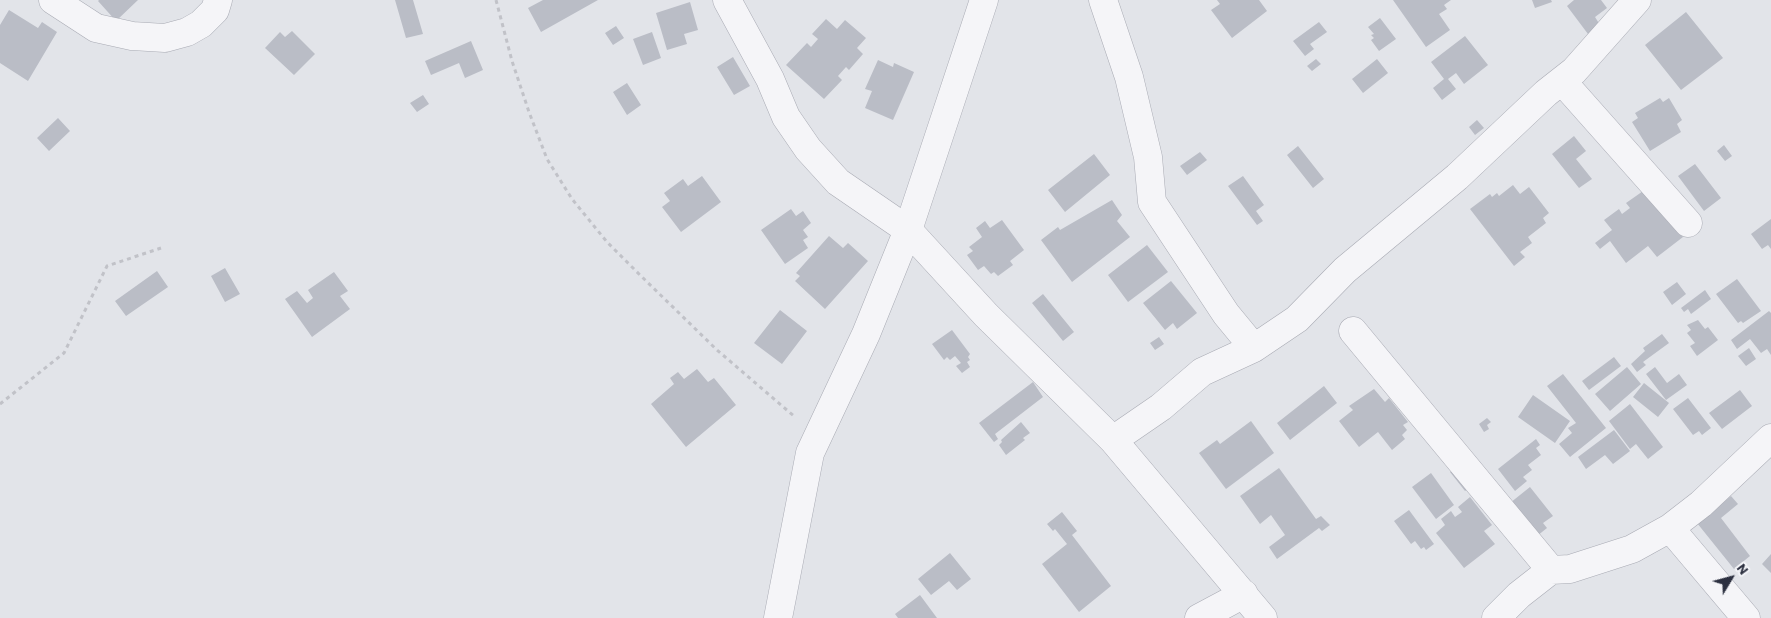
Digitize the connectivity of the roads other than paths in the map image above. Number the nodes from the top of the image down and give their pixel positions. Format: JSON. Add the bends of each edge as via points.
{"nodes":[{"id":1,"x":53,"y":0,"type":"edge"},
{"id":2,"x":218,"y":0,"type":"edge"},
{"id":3,"x":728,"y":0,"type":"edge"},
{"id":4,"x":984,"y":0,"type":"edge"},
{"id":5,"x":1103,"y":0,"type":"edge"},
{"id":6,"x":1637,"y":0,"type":"edge"},
{"id":7,"x":1562,"y":81,"type":"junction"},
{"id":8,"x":1688,"y":223,"type":"dead end"},
{"id":9,"x":908,"y":230,"type":"junction"},
{"id":10,"x":1353,"y":330,"type":"dead end"},
{"id":11,"x":1254,"y":348,"type":"junction"},
{"id":12,"x":1771,"y":438,"type":"edge"},
{"id":13,"x":1113,"y":440,"type":"junction"},
{"id":14,"x":1670,"y":528,"type":"junction"},
{"id":15,"x":1551,"y":570,"type":"junction"},
{"id":16,"x":1244,"y":594,"type":"junction"},
{"id":17,"x":778,"y":618,"type":"edge"},
{"id":18,"x":1199,"y":618,"type":"edge"},
{"id":19,"x":1263,"y":618,"type":"edge"},
{"id":20,"x":1496,"y":618,"type":"edge"},
{"id":21,"x":1746,"y":618,"type":"edge"}],
"edges":[{"from":1,"to":2,"type":"street","via":[[96,28],[132,36],[164,38],[187,32],[201,24],[215,10]]},
{"from":3,"to":9,"type":"street","via":[[770,79],[786,117],[808,149],[838,182]]},
{"from":4,"to":9,"type":"street"},
{"from":5,"to":11,"type":"street","via":[[1129,78],[1148,157],[1152,202],[1226,314]]},
{"from":6,"to":7,"type":"street","via":[[1596,49]]},
{"from":7,"to":8,"type":"street"},
{"from":7,"to":11,"type":"street","via":[[1457,177],[1345,270],[1297,319]]},
{"from":9,"to":13,"type":"street","via":[[986,315]]},
{"from":9,"to":17,"type":"street","via":[[805,470]]},
{"from":10,"to":15,"type":"street"},
{"from":11,"to":13,"type":"street","via":[[1202,372],[1161,407]]},
{"from":12,"to":14,"type":"street","via":[[1701,504]]},
{"from":13,"to":16,"type":"street"},
{"from":14,"to":15,"type":"street","via":[[1632,549],[1570,569]]},
{"from":14,"to":21,"type":"street"},
{"from":15,"to":20,"type":"street"},
{"from":16,"to":18,"type":"street"},
{"from":16,"to":19,"type":"street"}]}
